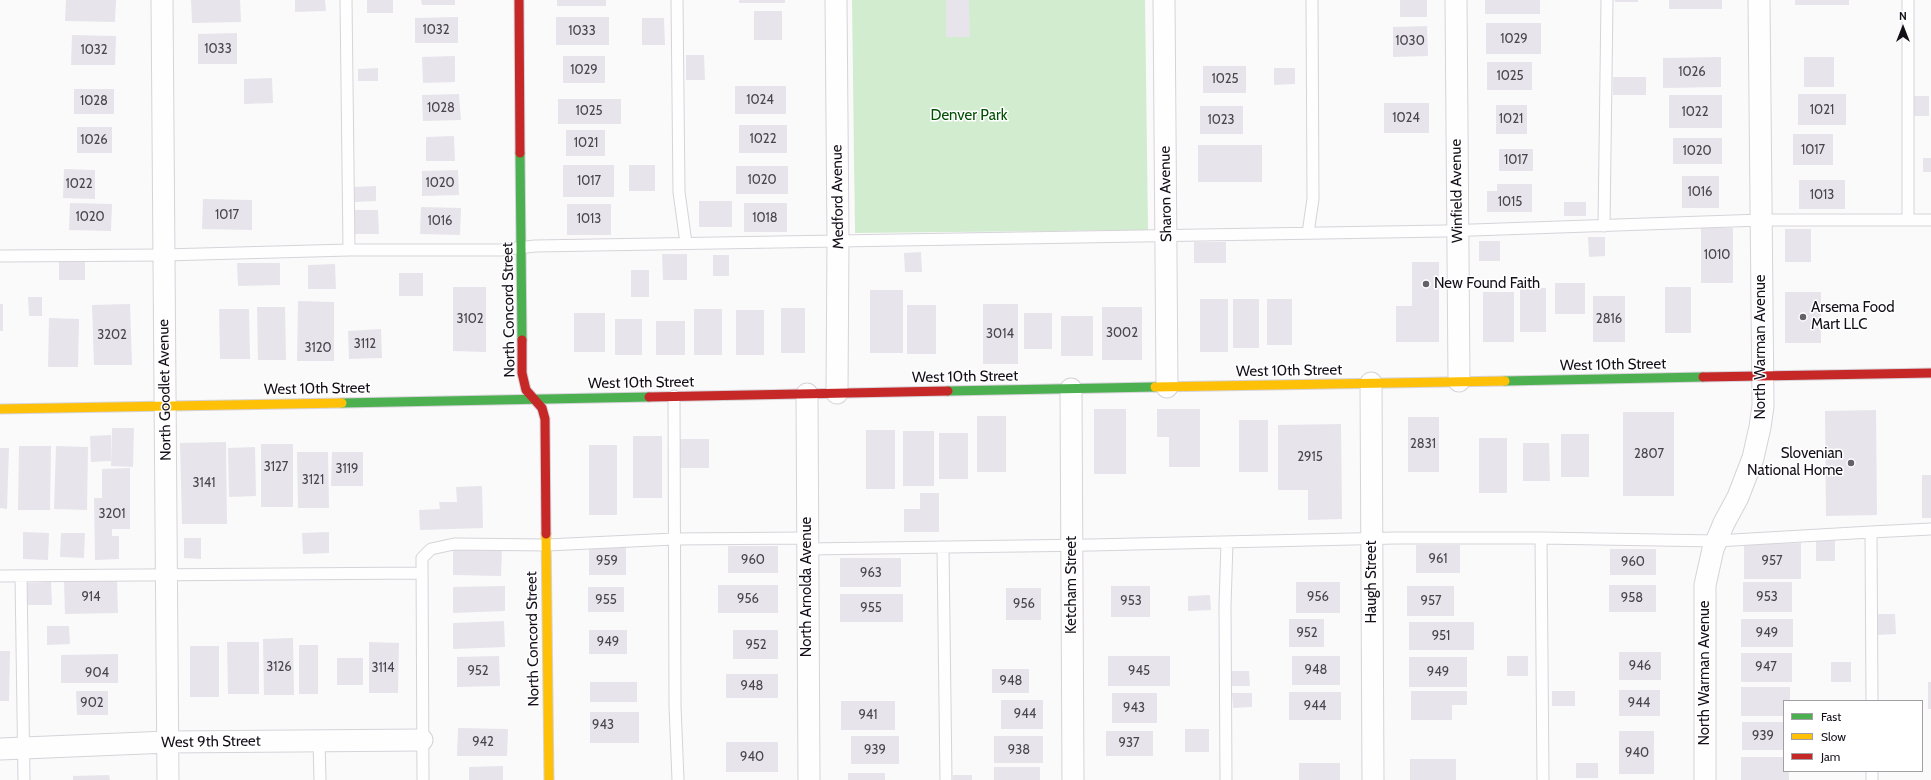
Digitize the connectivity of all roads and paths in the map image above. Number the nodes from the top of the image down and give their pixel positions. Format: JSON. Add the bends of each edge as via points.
{"nodes":[{"id":1,"x":162,"y":0,"type":"edge"},
{"id":2,"x":346,"y":0,"type":"edge"},
{"id":3,"x":519,"y":0,"type":"edge"},
{"id":4,"x":677,"y":0,"type":"edge"},
{"id":5,"x":836,"y":0,"type":"edge"},
{"id":6,"x":1164,"y":0,"type":"edge"},
{"id":7,"x":1312,"y":0,"type":"edge"},
{"id":8,"x":1456,"y":0,"type":"edge"},
{"id":9,"x":1607,"y":0,"type":"edge"},
{"id":10,"x":1759,"y":0,"type":"edge"},
{"id":11,"x":1908,"y":0,"type":"edge"},
{"id":12,"x":1761,"y":220,"type":"junction"},
{"id":13,"x":1908,"y":220,"type":"junction"},
{"id":14,"x":1931,"y":220,"type":"edge"},
{"id":15,"x":1604,"y":226,"type":"junction"},
{"id":16,"x":1458,"y":231,"type":"junction"},
{"id":17,"x":1308,"y":233,"type":"junction"},
{"id":18,"x":1166,"y":235,"type":"junction"},
{"id":19,"x":838,"y":241,"type":"junction"},
{"id":20,"x":686,"y":243,"type":"junction"},
{"id":21,"x":521,"y":246,"type":"junction"},
{"id":22,"x":350,"y":250,"type":"junction"},
{"id":23,"x":164,"y":255,"type":"junction"},
{"id":24,"x":0,"y":256,"type":"edge"},
{"id":25,"x":1931,"y":373,"type":"edge"},
{"id":26,"x":1763,"y":376,"type":"junction"},
{"id":27,"x":1459,"y":381,"type":"junction"},
{"id":28,"x":1371,"y":383,"type":"junction"},
{"id":29,"x":1167,"y":387,"type":"junction"},
{"id":30,"x":1071,"y":389,"type":"junction"},
{"id":31,"x":837,"y":393,"type":"junction"},
{"id":32,"x":807,"y":394,"type":"junction"},
{"id":33,"x":674,"y":396,"type":"junction"},
{"id":34,"x":534,"y":399,"type":"junction"},
{"id":35,"x":165,"y":406,"type":"junction"},
{"id":36,"x":0,"y":409,"type":"edge"},
{"id":37,"x":1931,"y":529,"type":"edge"},
{"id":38,"x":1871,"y":532,"type":"junction"},
{"id":39,"x":1372,"y":538,"type":"junction"},
{"id":40,"x":1541,"y":538,"type":"junction"},
{"id":41,"x":674,"y":539,"type":"junction"},
{"id":42,"x":1716,"y":541,"type":"junction"},
{"id":43,"x":1227,"y":542,"type":"junction"},
{"id":44,"x":807,"y":544,"type":"junction"},
{"id":45,"x":547,"y":545,"type":"junction"},
{"id":46,"x":1072,"y":545,"type":"junction"},
{"id":47,"x":943,"y":547,"type":"junction"},
{"id":48,"x":422,"y":573,"type":"junction"},
{"id":49,"x":167,"y":574,"type":"junction"},
{"id":50,"x":0,"y":576,"type":"edge"},
{"id":51,"x":21,"y":576,"type":"junction"},
{"id":52,"x":1872,"y":700,"type":"edge"},
{"id":53,"x":422,"y":740,"type":"junction"},
{"id":54,"x":319,"y":741,"type":"junction"},
{"id":55,"x":168,"y":742,"type":"junction"},
{"id":56,"x":23,"y":748,"type":"junction"},
{"id":57,"x":0,"y":749,"type":"edge"},
{"id":58,"x":24,"y":780,"type":"edge"},
{"id":59,"x":168,"y":780,"type":"edge"},
{"id":60,"x":320,"y":780,"type":"edge"},
{"id":61,"x":423,"y":780,"type":"edge"},
{"id":62,"x":548,"y":780,"type":"edge"},
{"id":63,"x":678,"y":780,"type":"edge"},
{"id":64,"x":809,"y":780,"type":"edge"},
{"id":65,"x":946,"y":780,"type":"edge"},
{"id":66,"x":1073,"y":780,"type":"edge"},
{"id":67,"x":1226,"y":780,"type":"edge"},
{"id":68,"x":1373,"y":780,"type":"edge"},
{"id":69,"x":1543,"y":780,"type":"edge"},
{"id":70,"x":1705,"y":780,"type":"edge"}],
"edges":[{"from":1,"to":23,"type":"street","name":"North Goodlet Avenue"},
{"from":2,"to":22,"type":"lane"},
{"from":3,"to":21,"type":"main road","name":"North Concord Street"},
{"from":4,"to":20,"type":"lane","via":[[679,192]]},
{"from":5,"to":19,"type":"street","name":"Medford Avenue"},
{"from":6,"to":18,"type":"street","name":"Sharon Avenue"},
{"from":7,"to":17,"type":"lane","via":[[1313,199]]},
{"from":8,"to":16,"type":"street","name":"Winfield Avenue"},
{"from":9,"to":15,"type":"lane"},
{"from":10,"to":12,"type":"street","name":"North Warman Avenue"},
{"from":11,"to":13,"type":"lane"},
{"from":12,"to":13,"type":"lane"},
{"from":12,"to":15,"type":"lane"},
{"from":12,"to":26,"type":"street","name":"North Warman Avenue"},
{"from":13,"to":14,"type":"lane"},
{"from":15,"to":16,"type":"lane"},
{"from":16,"to":17,"type":"lane"},
{"from":16,"to":27,"type":"street","name":"Winfield Avenue"},
{"from":17,"to":18,"type":"lane"},
{"from":18,"to":19,"type":"lane"},
{"from":18,"to":29,"type":"street","name":"Sharon Avenue"},
{"from":19,"to":20,"type":"lane"},
{"from":19,"to":31,"type":"street","name":"Medford Avenue"},
{"from":20,"to":21,"type":"lane"},
{"from":21,"to":22,"type":"lane","via":[[501,250]]},
{"from":21,"to":34,"type":"main road","name":"North Concord Street","via":[[523,378],[526,390]]},
{"from":22,"to":23,"type":"lane"},
{"from":23,"to":24,"type":"lane"},
{"from":23,"to":35,"type":"street","name":"North Goodlet Avenue"},
{"from":25,"to":26,"type":"main road","name":"West 10th Street"},
{"from":26,"to":27,"type":"main road","name":"West 10th Street"},
{"from":26,"to":42,"type":"street","name":"North Warman Avenue","via":[[1760,427],[1753,458],[1738,497]]},
{"from":27,"to":28,"type":"main road","name":"West 10th Street"},
{"from":28,"to":29,"type":"main road","name":"West 10th Street"},
{"from":28,"to":39,"type":"street","name":"Haugh Street"},
{"from":29,"to":30,"type":"main road","name":"West 10th Street"},
{"from":30,"to":31,"type":"main road","name":"West 10th Street"},
{"from":30,"to":46,"type":"street","name":"Ketcham Street"},
{"from":31,"to":32,"type":"main road","name":"West 10th Street"},
{"from":32,"to":33,"type":"main road","name":"West 10th Street"},
{"from":32,"to":44,"type":"street","name":"North Arnolda Avenue"},
{"from":33,"to":34,"type":"main road","name":"West 10th Street"},
{"from":33,"to":41,"type":"lane"},
{"from":34,"to":35,"type":"main road","name":"West 10th Street"},
{"from":34,"to":45,"type":"main road","name":"North Concord Street","via":[[542,408],[546,419]]},
{"from":35,"to":36,"type":"main road","name":"West 10th Street"},
{"from":35,"to":49,"type":"street","name":"North Goodlet Avenue"},
{"from":37,"to":38,"type":"lane"},
{"from":38,"to":42,"type":"lane"},
{"from":38,"to":52,"type":"lane"},
{"from":39,"to":40,"type":"lane"},
{"from":39,"to":43,"type":"lane"},
{"from":39,"to":68,"type":"street","name":"Haugh Street"},
{"from":40,"to":42,"type":"lane"},
{"from":40,"to":69,"type":"lane"},
{"from":41,"to":44,"type":"lane"},
{"from":41,"to":45,"type":"lane"},
{"from":41,"to":63,"type":"lane"},
{"from":42,"to":70,"type":"street","name":"North Warman Avenue","via":[[1704,595]]},
{"from":43,"to":46,"type":"lane"},
{"from":43,"to":67,"type":"lane"},
{"from":44,"to":47,"type":"lane"},
{"from":44,"to":64,"type":"street","name":"North Arnolda Avenue"},
{"from":45,"to":48,"type":"lane","via":[[454,544],[431,549],[422,558]]},
{"from":45,"to":62,"type":"main road","name":"North Concord Street"},
{"from":46,"to":47,"type":"lane"},
{"from":46,"to":66,"type":"street","name":"Ketcham Street"},
{"from":47,"to":65,"type":"lane"},
{"from":48,"to":49,"type":"lane"},
{"from":48,"to":53,"type":"lane"},
{"from":49,"to":51,"type":"lane"},
{"from":49,"to":55,"type":"street","name":"North Goodlet Avenue"},
{"from":50,"to":51,"type":"lane"},
{"from":51,"to":56,"type":"lane"},
{"from":53,"to":54,"type":"street","name":"West 9th Street"},
{"from":53,"to":61,"type":"lane"},
{"from":54,"to":55,"type":"street","name":"West 9th Street"},
{"from":54,"to":60,"type":"lane"},
{"from":55,"to":56,"type":"street","name":"West 9th Street"},
{"from":55,"to":59,"type":"street","name":"North Goodlet Avenue"},
{"from":56,"to":57,"type":"street","name":"West 9th Street"},
{"from":56,"to":58,"type":"lane"}]}
